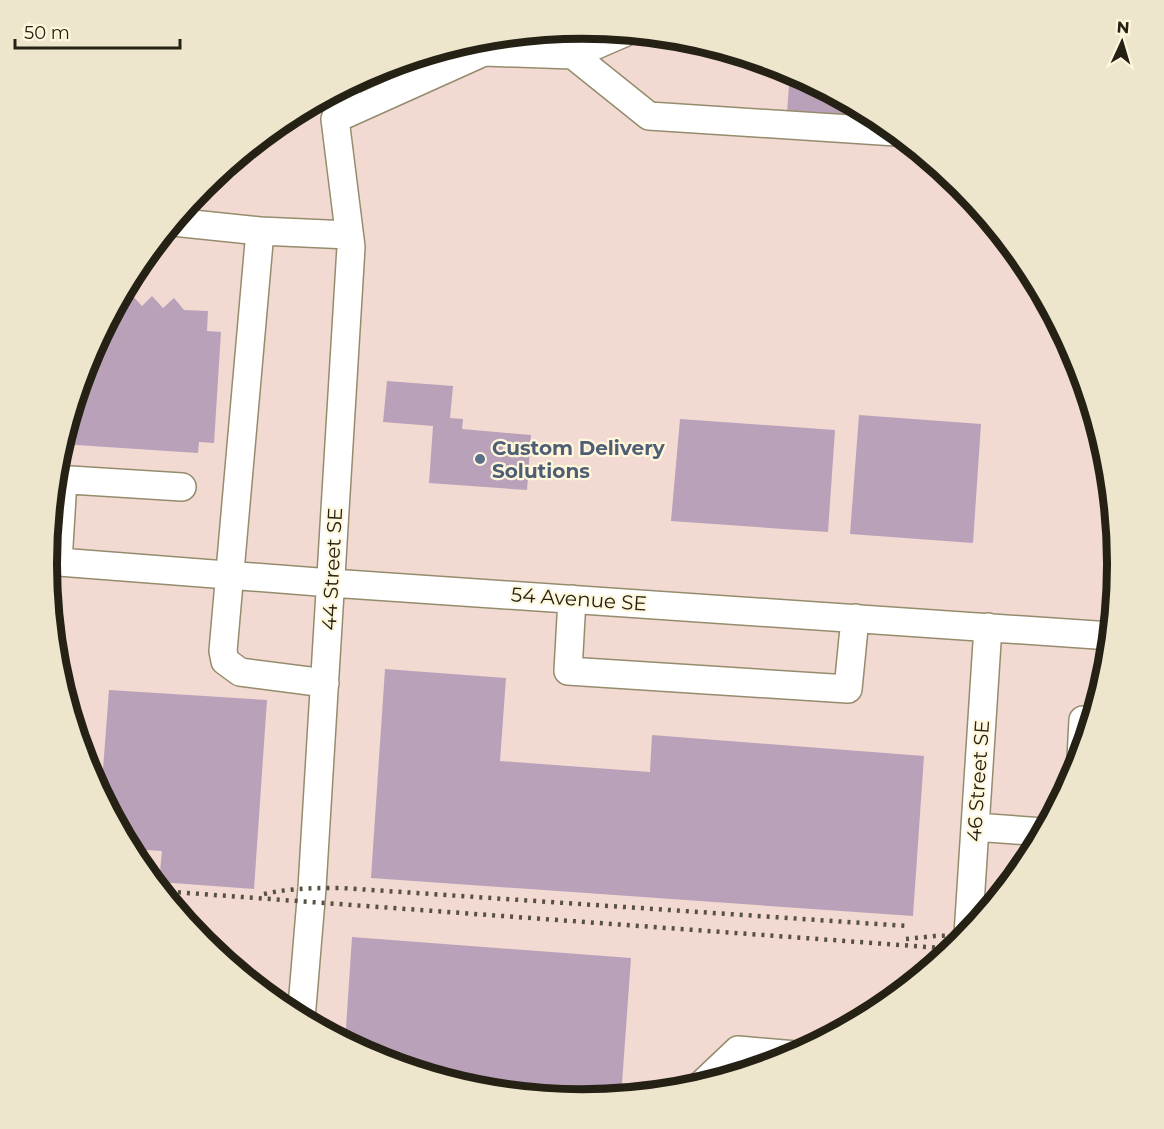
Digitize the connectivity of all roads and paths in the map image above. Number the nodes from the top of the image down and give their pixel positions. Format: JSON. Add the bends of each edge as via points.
{"nodes":[{"id":1,"x":608,"y":40,"type":"edge"},
{"id":2,"x":495,"y":46,"type":"edge"},
{"id":3,"x":473,"y":50,"type":"edge"},
{"id":4,"x":573,"y":55,"type":"junction"},
{"id":5,"x":344,"y":96,"type":"edge"},
{"id":6,"x":335,"y":119,"type":"junction"},
{"id":7,"x":878,"y":131,"type":"edge"},
{"id":8,"x":183,"y":223,"type":"edge"},
{"id":9,"x":260,"y":231,"type":"junction"},
{"id":10,"x":349,"y":235,"type":"junction"},
{"id":11,"x":64,"y":479,"type":"edge"},
{"id":12,"x":182,"y":487,"type":"dead end"},
{"id":13,"x":56,"y":561,"type":"edge"},
{"id":14,"x":230,"y":575,"type":"junction"},
{"id":15,"x":331,"y":583,"type":"junction"},
{"id":16,"x":572,"y":599,"type":"junction"},
{"id":17,"x":855,"y":618,"type":"junction"},
{"id":18,"x":988,"y":627,"type":"junction"},
{"id":19,"x":1103,"y":635,"type":"edge"},
{"id":20,"x":325,"y":683,"type":"junction"},
{"id":21,"x":975,"y":827,"type":"junction"},
{"id":22,"x":1034,"y":831,"type":"edge"},
{"id":23,"x":969,"y":920,"type":"edge"},
{"id":24,"x":302,"y":1009,"type":"edge"},
{"id":25,"x":775,"y":1053,"type":"edge"},
{"id":26,"x":714,"y":1073,"type":"edge"}],
"edges":[{"from":1,"to":4,"type":"street"},
{"from":2,"to":4,"type":"street"},
{"from":3,"to":6,"type":"street"},
{"from":4,"to":7,"type":"street","via":[[649,116]]},
{"from":5,"to":6,"type":"street"},
{"from":6,"to":10,"type":"street","name":"44 Street SE"},
{"from":8,"to":9,"type":"street"},
{"from":9,"to":10,"type":"street"},
{"from":9,"to":14,"type":"street"},
{"from":10,"to":15,"type":"street","name":"44 Street SE"},
{"from":11,"to":12,"type":"street"},
{"from":13,"to":14,"type":"street","name":"54 Avenue SE"},
{"from":14,"to":15,"type":"street","name":"54 Avenue SE"},
{"from":14,"to":20,"type":"street","via":[[225,661],[240,672]]},
{"from":15,"to":16,"type":"street","name":"54 Avenue SE"},
{"from":15,"to":20,"type":"street","name":"44 Street SE"},
{"from":16,"to":17,"type":"street","name":"54 Avenue SE"},
{"from":16,"to":17,"type":"street","via":[[568,671],[849,689]]},
{"from":17,"to":18,"type":"street","name":"54 Avenue SE"},
{"from":18,"to":19,"type":"street","name":"54 Avenue SE"},
{"from":18,"to":21,"type":"street","name":"46 Street SE"},
{"from":20,"to":24,"type":"street","name":"44 Street SE"},
{"from":21,"to":22,"type":"street"},
{"from":21,"to":23,"type":"street","name":"46 Street SE"},
{"from":25,"to":26,"type":"street","via":[[738,1050]]}]}
